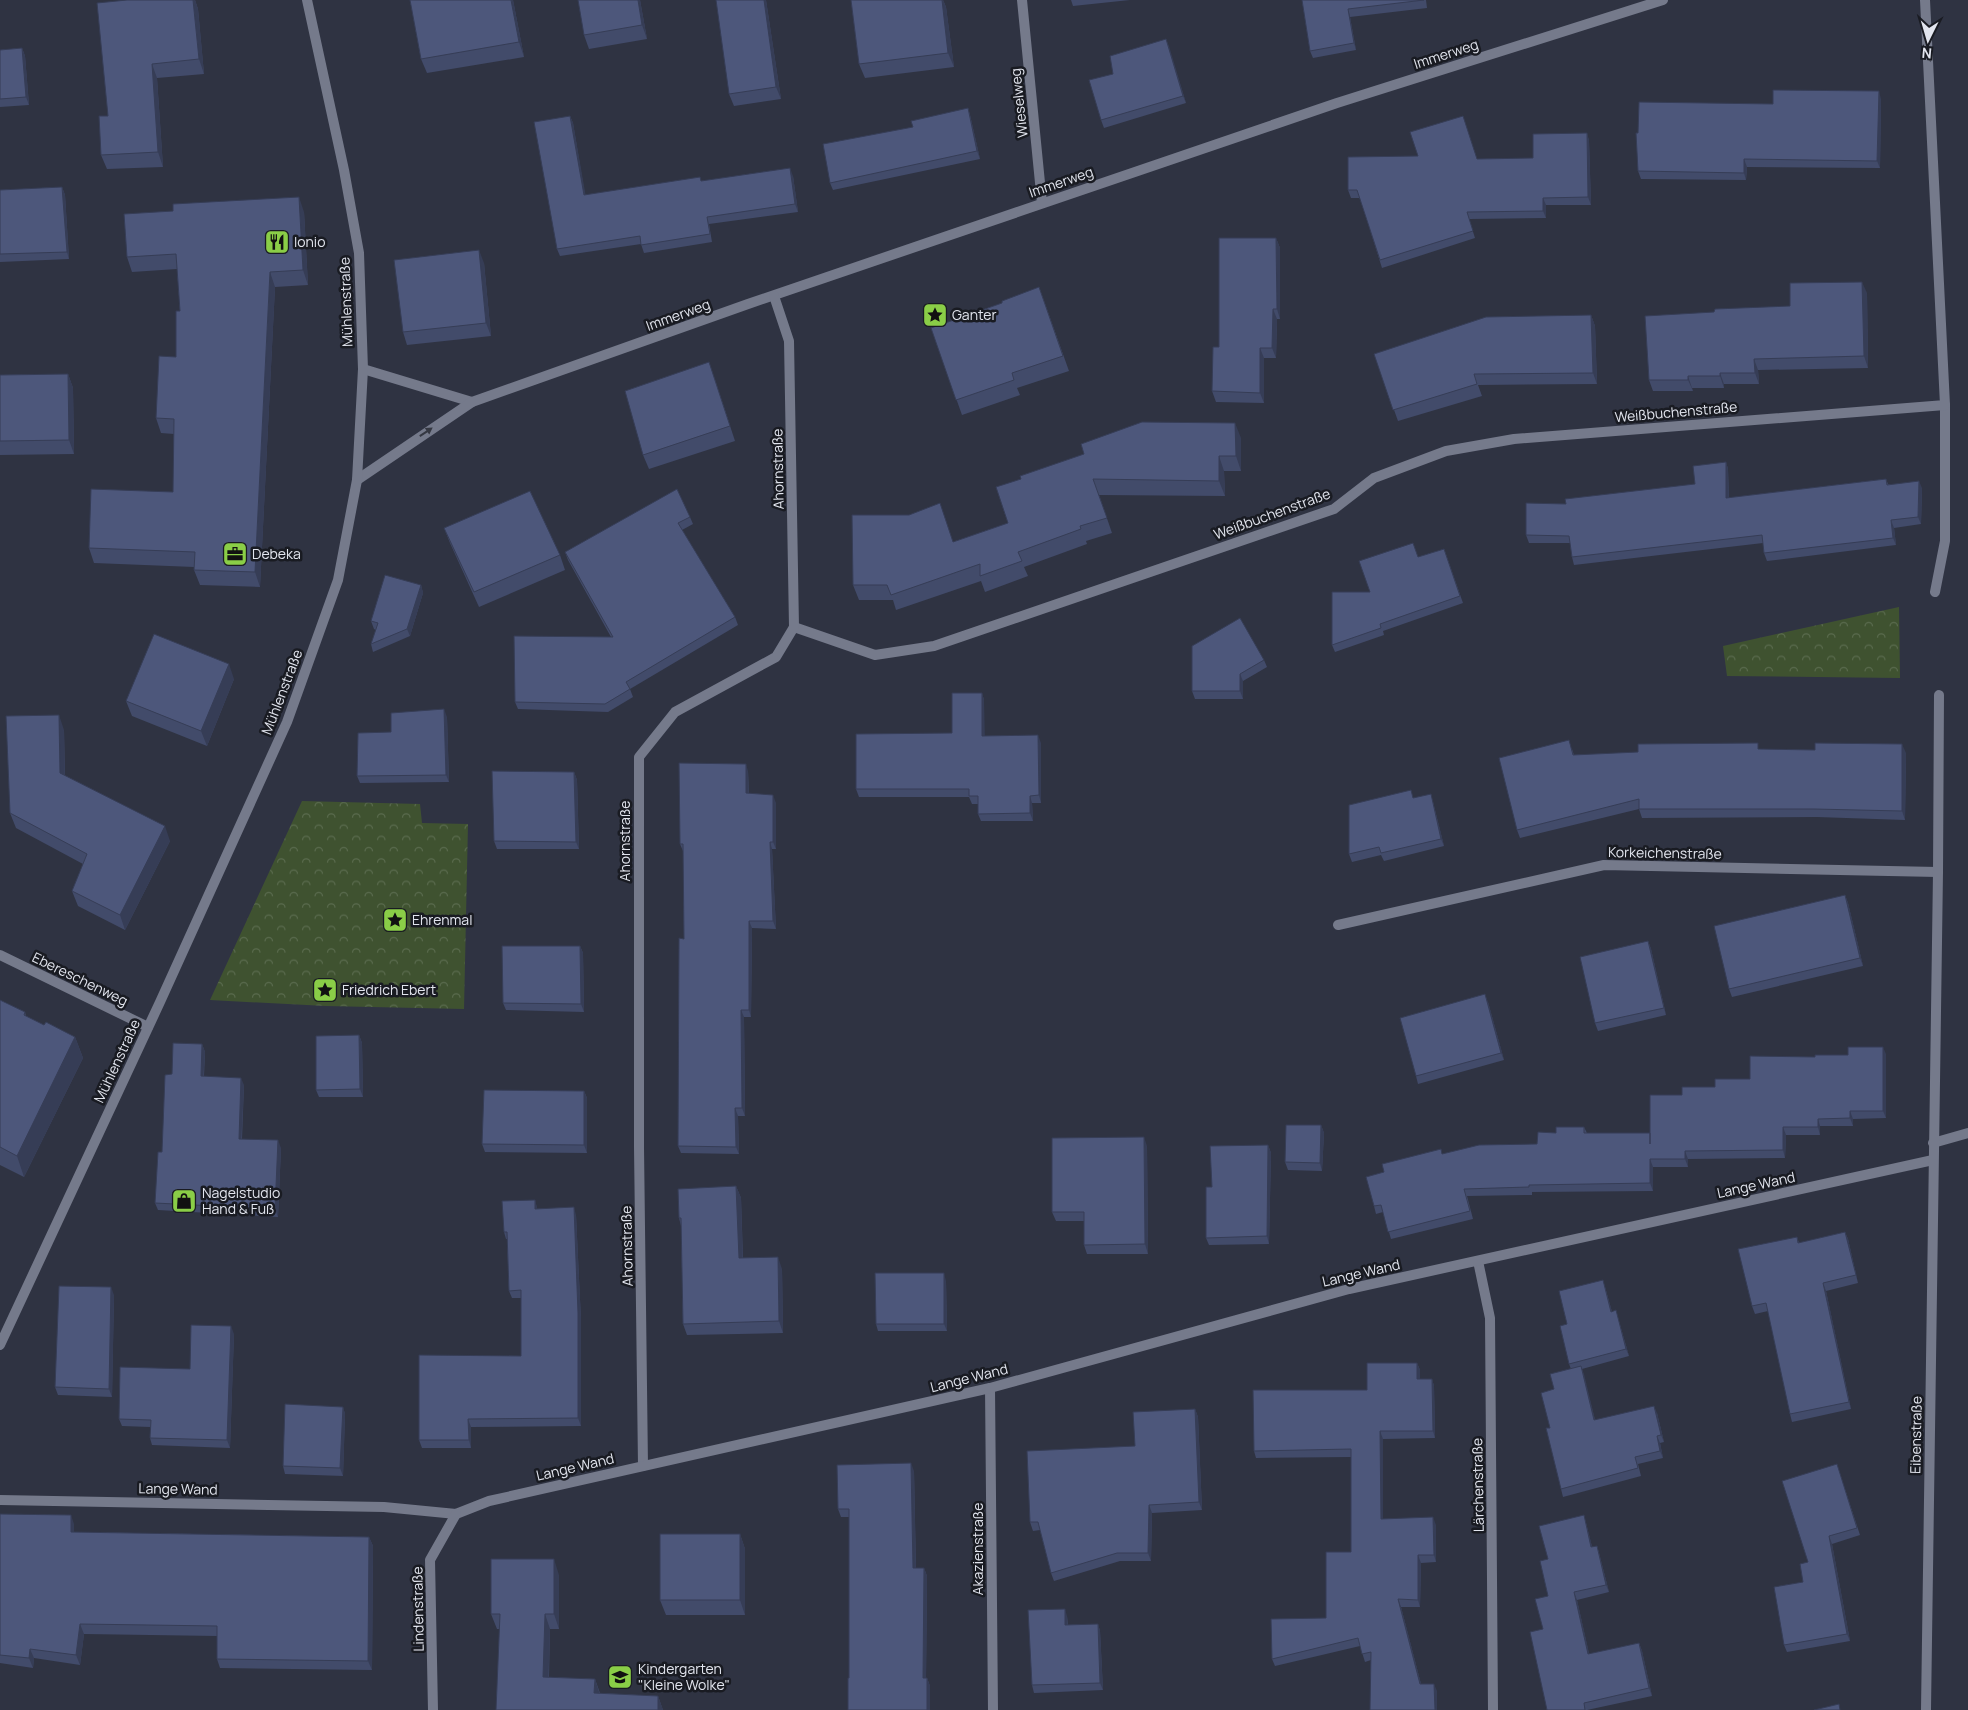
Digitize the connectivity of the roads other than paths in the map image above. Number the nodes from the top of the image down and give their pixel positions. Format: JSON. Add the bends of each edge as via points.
{"nodes":[{"id":1,"x":307,"y":0,"type":"edge"},
{"id":2,"x":1022,"y":0,"type":"edge"},
{"id":3,"x":1663,"y":0,"type":"edge"},
{"id":4,"x":1926,"y":0,"type":"edge"},
{"id":5,"x":1042,"y":203,"type":"junction"},
{"id":6,"x":774,"y":296,"type":"junction"},
{"id":7,"x":363,"y":369,"type":"junction"},
{"id":8,"x":472,"y":402,"type":"junction"},
{"id":9,"x":1945,"y":405,"type":"junction"},
{"id":10,"x":357,"y":480,"type":"junction"},
{"id":11,"x":1935,"y":592,"type":"dead end"},
{"id":12,"x":794,"y":628,"type":"junction"},
{"id":13,"x":1939,"y":695,"type":"dead end"},
{"id":14,"x":1938,"y":872,"type":"junction"},
{"id":15,"x":1338,"y":925,"type":"dead end"},
{"id":16,"x":0,"y":954,"type":"edge"},
{"id":17,"x":148,"y":1027,"type":"junction"},
{"id":18,"x":1968,"y":1133,"type":"edge"},
{"id":19,"x":1933,"y":1143,"type":"junction"},
{"id":20,"x":1933,"y":1160,"type":"junction"},
{"id":21,"x":1478,"y":1261,"type":"junction"},
{"id":22,"x":0,"y":1345,"type":"edge"},
{"id":23,"x":990,"y":1388,"type":"junction"},
{"id":24,"x":643,"y":1466,"type":"junction"},
{"id":25,"x":0,"y":1500,"type":"edge"},
{"id":26,"x":456,"y":1514,"type":"junction"},
{"id":27,"x":433,"y":1710,"type":"edge"},
{"id":28,"x":993,"y":1710,"type":"edge"},
{"id":29,"x":1493,"y":1710,"type":"edge"},
{"id":30,"x":1926,"y":1710,"type":"edge"}],
"edges":[{"from":1,"to":7,"type":"street","name":"Mühlenstraße","via":[[359,253]]},
{"from":2,"to":5,"type":"street","name":"Wieselweg"},
{"from":3,"to":5,"type":"street","name":"Immerweg","via":[[1337,103]]},
{"from":4,"to":9,"type":"street"},
{"from":5,"to":6,"type":"street","name":"Immerweg"},
{"from":6,"to":8,"type":"street","name":"Immerweg"},
{"from":6,"to":12,"type":"street","name":"Ahornstraße","via":[[789,341]]},
{"from":7,"to":8,"type":"street"},
{"from":7,"to":10,"type":"street","name":"Mühlenstraße"},
{"from":10,"to":8,"type":"street","name":"Immerweg","one_way":true},
{"from":9,"to":11,"type":"street","via":[[1944,541]]},
{"from":9,"to":12,"type":"street","name":"Weißbuchenstraße","via":[[1514,439],[1446,451],[1374,478],[1334,509],[934,646],[875,655]]},
{"from":10,"to":17,"type":"street","name":"Mühlenstraße","via":[[338,580],[286,722]]},
{"from":12,"to":24,"type":"street","name":"Ahornstraße","via":[[776,657],[675,712],[639,757]]},
{"from":13,"to":14,"type":"street"},
{"from":14,"to":15,"type":"street","name":"Korkeichenstraße","via":[[1604,865]]},
{"from":14,"to":19,"type":"street"},
{"from":16,"to":17,"type":"street","name":"Ebereschenweg"},
{"from":17,"to":22,"type":"street","name":"Mühlenstraße"},
{"from":18,"to":19,"type":"street"},
{"from":19,"to":20,"type":"street"},
{"from":20,"to":21,"type":"street","name":"Lange Wand"},
{"from":20,"to":30,"type":"street","name":"Eibenstraße"},
{"from":21,"to":23,"type":"street","name":"Lange Wand","via":[[1349,1290]]},
{"from":21,"to":29,"type":"street","name":"Lärchenstraße","via":[[1490,1318]]},
{"from":23,"to":24,"type":"street","name":"Lange Wand"},
{"from":23,"to":28,"type":"street","name":"Akazienstraße"},
{"from":24,"to":26,"type":"street","name":"Lange Wand","via":[[489,1501]]},
{"from":25,"to":26,"type":"street","name":"Lange Wand","via":[[384,1507]]},
{"from":26,"to":27,"type":"street","name":"Lindenstraße","via":[[430,1560]]}]}
